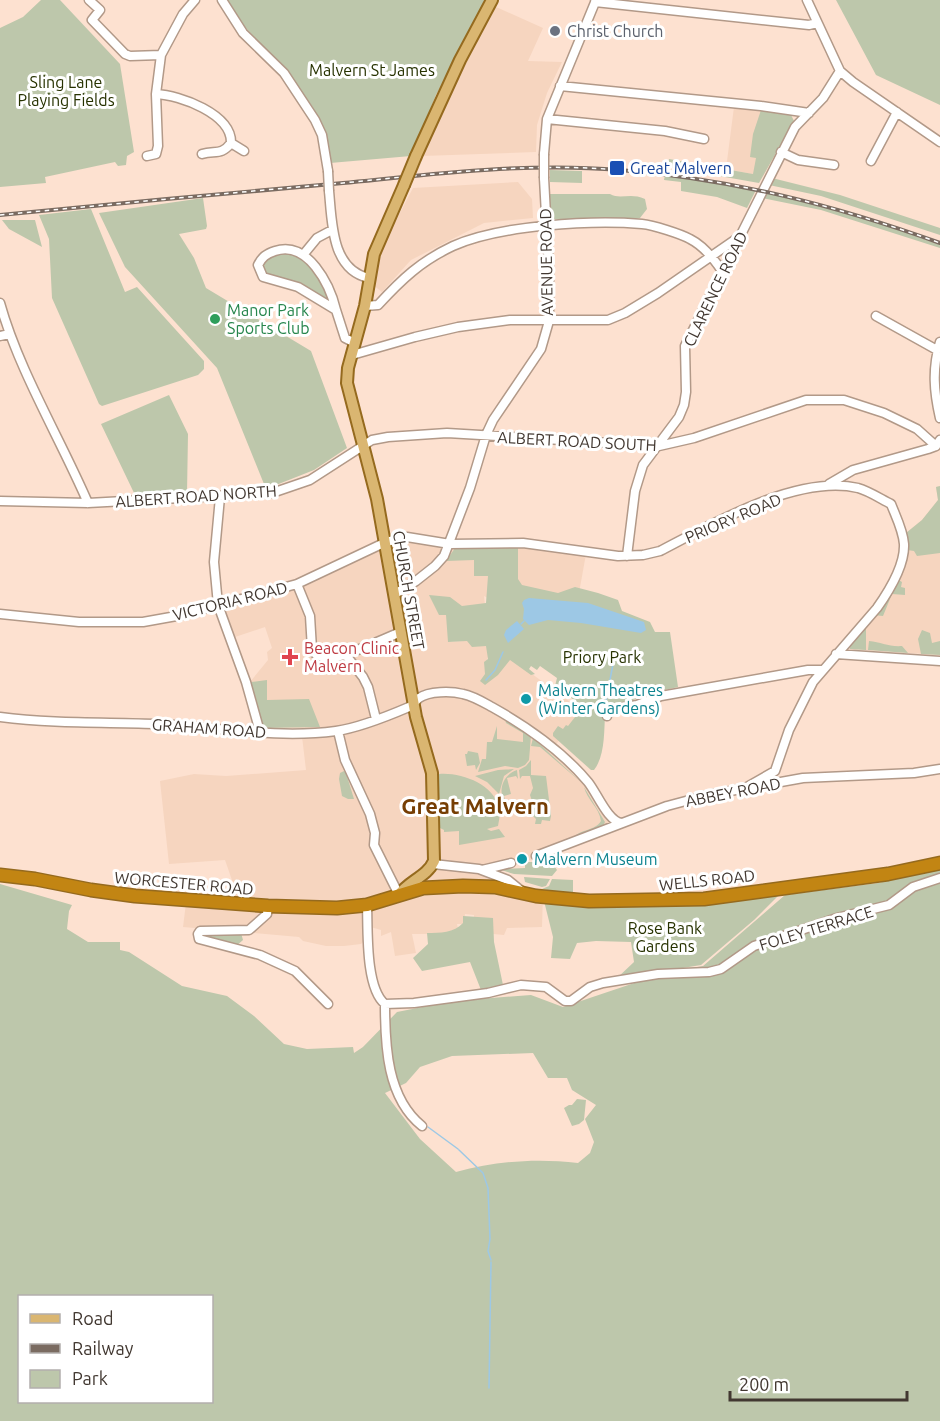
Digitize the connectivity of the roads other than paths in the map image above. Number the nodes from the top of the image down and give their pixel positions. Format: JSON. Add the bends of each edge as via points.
{"nodes":[{"id":1,"x":89,"y":0,"type":"edge"},
{"id":2,"x":222,"y":0,"type":"edge"},
{"id":3,"x":492,"y":0,"type":"edge"},
{"id":4,"x":807,"y":0,"type":"edge"},
{"id":5,"x":191,"y":1,"type":"edge"},
{"id":6,"x":596,"y":1,"type":"edge"},
{"id":7,"x":817,"y":23,"type":"junction"},
{"id":8,"x":161,"y":55,"type":"junction"},
{"id":9,"x":840,"y":71,"type":"junction"},
{"id":10,"x":560,"y":86,"type":"junction"},
{"id":11,"x":156,"y":94,"type":"junction"},
{"id":12,"x":897,"y":112,"type":"junction"},
{"id":13,"x":809,"y":113,"type":"junction"},
{"id":14,"x":547,"y":120,"type":"junction"},
{"id":15,"x":704,"y":139,"type":"dead end"},
{"id":16,"x":940,"y":142,"type":"edge"},
{"id":17,"x":231,"y":143,"type":"junction"},
{"id":18,"x":206,"y":150,"type":"dead end"},
{"id":19,"x":244,"y":151,"type":"dead end"},
{"id":20,"x":781,"y":152,"type":"junction"},
{"id":21,"x":155,"y":155,"type":"dead end"},
{"id":22,"x":876,"y":157,"type":"dead end"},
{"id":23,"x":834,"y":165,"type":"dead end"},
{"id":24,"x":546,"y":226,"type":"junction"},
{"id":25,"x":332,"y":230,"type":"junction"},
{"id":26,"x":740,"y":237,"type":"junction"},
{"id":27,"x":303,"y":255,"type":"junction"},
{"id":28,"x":711,"y":256,"type":"junction"},
{"id":29,"x":722,"y":271,"type":"junction"},
{"id":30,"x":369,"y":278,"type":"junction"},
{"id":31,"x":0,"y":303,"type":"edge"},
{"id":32,"x":366,"y":306,"type":"junction"},
{"id":33,"x":336,"y":310,"type":"junction"},
{"id":34,"x":876,"y":316,"type":"dead end"},
{"id":35,"x":549,"y":321,"type":"junction"},
{"id":36,"x":4,"y":335,"type":"edge"},
{"id":37,"x":355,"y":343,"type":"junction"},
{"id":38,"x":939,"y":346,"type":"edge"},
{"id":39,"x":352,"y":355,"type":"junction"},
{"id":40,"x":940,"y":418,"type":"edge"},
{"id":41,"x":486,"y":435,"type":"junction"},
{"id":42,"x":938,"y":443,"type":"edge"},
{"id":43,"x":365,"y":446,"type":"junction"},
{"id":44,"x":659,"y":446,"type":"junction"},
{"id":45,"x":828,"y":484,"type":"junction"},
{"id":46,"x":220,"y":496,"type":"junction"},
{"id":47,"x":0,"y":501,"type":"edge"},
{"id":48,"x":88,"y":504,"type":"junction"},
{"id":49,"x":386,"y":542,"type":"junction"},
{"id":50,"x":450,"y":544,"type":"junction"},
{"id":51,"x":627,"y":556,"type":"junction"},
{"id":52,"x":297,"y":584,"type":"junction"},
{"id":53,"x":395,"y":594,"type":"junction"},
{"id":54,"x":218,"y":605,"type":"junction"},
{"id":55,"x":0,"y":614,"type":"edge"},
{"id":56,"x":401,"y":632,"type":"junction"},
{"id":57,"x":345,"y":654,"type":"junction"},
{"id":58,"x":836,"y":654,"type":"junction"},
{"id":59,"x":940,"y":661,"type":"edge"},
{"id":60,"x":821,"y":670,"type":"junction"},
{"id":61,"x":414,"y":704,"type":"junction"},
{"id":62,"x":607,"y":716,"type":"dead end"},
{"id":63,"x":0,"y":717,"type":"edge"},
{"id":64,"x":376,"y":719,"type":"junction"},
{"id":65,"x":338,"y":731,"type":"junction"},
{"id":66,"x":260,"y":732,"type":"junction"},
{"id":67,"x":940,"y":769,"type":"edge"},
{"id":68,"x":747,"y":788,"type":"junction"},
{"id":69,"x":622,"y":823,"type":"junction"},
{"id":70,"x":536,"y":856,"type":"dead end"},
{"id":71,"x":511,"y":863,"type":"dead end"},
{"id":72,"x":940,"y":863,"type":"edge"},
{"id":73,"x":433,"y":864,"type":"junction"},
{"id":74,"x":482,"y":870,"type":"junction"},
{"id":75,"x":0,"y":875,"type":"edge"},
{"id":76,"x":940,"y":878,"type":"edge"},
{"id":77,"x":526,"y":894,"type":"junction"},
{"id":78,"x":399,"y":895,"type":"junction"},
{"id":79,"x":368,"y":904,"type":"junction"},
{"id":80,"x":268,"y":906,"type":"junction"},
{"id":81,"x":328,"y":1004,"type":"dead end"},
{"id":82,"x":385,"y":1006,"type":"junction"},
{"id":83,"x":422,"y":1126,"type":"dead end"}],
"edges":[{"from":1,"to":8,"type":"street","via":[[100,10],[92,20],[125,54]]},
{"from":2,"to":25,"type":"street","bridge":true,"via":[[243,33],[284,73],[315,120],[322,135],[328,171]]},
{"from":3,"to":30,"type":"main road","name":"CHURCH STREET","bridge":true,"via":[[416,156],[374,254]]},
{"from":4,"to":7,"type":"street"},
{"from":5,"to":8,"type":"street"},
{"from":6,"to":7,"type":"street","via":[[809,26]]},
{"from":6,"to":10,"type":"street","name":"AVENUE ROAD"},
{"from":7,"to":9,"type":"street"},
{"from":8,"to":11,"type":"street"},
{"from":9,"to":12,"type":"street"},
{"from":9,"to":13,"type":"street","name":"CLARENCE ROAD"},
{"from":10,"to":13,"type":"street"},
{"from":10,"to":14,"type":"street","name":"AVENUE ROAD"},
{"from":11,"to":17,"type":"street","via":[[196,104],[211,113],[230,132]]},
{"from":11,"to":21,"type":"street"},
{"from":12,"to":16,"type":"street"},
{"from":12,"to":22,"type":"street"},
{"from":13,"to":20,"type":"street","name":"CLARENCE ROAD","via":[[795,126]]},
{"from":14,"to":15,"type":"street","via":[[665,131]]},
{"from":14,"to":24,"type":"street","name":"AVENUE ROAD","bridge":true},
{"from":17,"to":18,"type":"street","via":[[216,153]]},
{"from":17,"to":19,"type":"street"},
{"from":20,"to":23,"type":"street","via":[[798,160],[819,158]]},
{"from":20,"to":26,"type":"street","name":"CLARENCE ROAD"},
{"from":24,"to":28,"type":"street","via":[[645,224],[690,239]]},
{"from":24,"to":32,"type":"street","via":[[489,234],[454,246],[413,269],[378,305]]},
{"from":24,"to":35,"type":"street","name":"AVENUE ROAD"},
{"from":25,"to":27,"type":"street","via":[[317,238]]},
{"from":25,"to":30,"type":"street","via":[[341,256],[354,273]]},
{"from":26,"to":28,"type":"street"},
{"from":26,"to":29,"type":"street","name":"CLARENCE ROAD"},
{"from":27,"to":33,"type":"street","via":[[323,277]]},
{"from":27,"to":33,"type":"street","via":[[279,249],[262,258],[258,270],[263,277],[298,287]]},
{"from":28,"to":29,"type":"street"},
{"from":28,"to":35,"type":"street","via":[[625,313],[608,320]]},
{"from":29,"to":44,"type":"street","name":"CLARENCE ROAD","via":[[685,346],[684,405]]},
{"from":30,"to":32,"type":"main road","name":"CHURCH STREET"},
{"from":31,"to":36,"type":"street"},
{"from":32,"to":37,"type":"main road","name":"CHURCH STREET"},
{"from":33,"to":37,"type":"street","via":[[345,338]]},
{"from":34,"to":38,"type":"street"},
{"from":35,"to":39,"type":"street","via":[[510,320],[458,327]]},
{"from":35,"to":41,"type":"street","name":"AVENUE ROAD","via":[[541,349]]},
{"from":36,"to":48,"type":"street","via":[[69,459]]},
{"from":37,"to":39,"type":"main road","name":"CHURCH STREET"},
{"from":38,"to":40,"type":"street","via":[[933,381]]},
{"from":39,"to":43,"type":"main road","name":"CHURCH STREET","via":[[347,383]]},
{"from":41,"to":43,"type":"street","name":"ALBERT ROAD NORTH","via":[[388,437],[372,440]]},
{"from":41,"to":44,"type":"street","name":"ALBERT ROAD SOUTH"},
{"from":41,"to":50,"type":"street","name":"AVENUE ROAD"},
{"from":42,"to":44,"type":"street","name":"ALBERT ROAD SOUTH","via":[[884,413],[844,400],[806,400]]},
{"from":42,"to":45,"type":"street","via":[[853,470]]},
{"from":43,"to":46,"type":"street","name":"ALBERT ROAD NORTH","via":[[290,488]]},
{"from":43,"to":49,"type":"main road","name":"CHURCH STREET"},
{"from":44,"to":51,"type":"street","name":"CLARENCE ROAD","via":[[643,465],[635,491]]},
{"from":45,"to":51,"type":"street","name":"PRIORY ROAD","via":[[756,504],[660,551]]},
{"from":45,"to":58,"type":"street","name":"PRIORY ROAD","via":[[859,488],[891,504],[904,546],[886,595]]},
{"from":46,"to":48,"type":"street","name":"ALBERT ROAD NORTH"},
{"from":46,"to":54,"type":"street","via":[[214,562]]},
{"from":47,"to":48,"type":"street","name":"ALBERT ROAD NORTH"},
{"from":49,"to":50,"type":"street","name":"VICTORIA ROAD","via":[[407,537]]},
{"from":49,"to":52,"type":"street","name":"VICTORIA ROAD"},
{"from":49,"to":53,"type":"main road","name":"CHURCH STREET"},
{"from":50,"to":51,"type":"street","name":"PRIORY ROAD","via":[[523,543]]},
{"from":50,"to":53,"type":"street","name":"AVENUE ROAD","via":[[435,566]]},
{"from":52,"to":54,"type":"street","name":"VICTORIA ROAD"},
{"from":52,"to":57,"type":"street","via":[[310,616],[313,652],[326,658]]},
{"from":53,"to":56,"type":"main road","name":"CHURCH STREET"},
{"from":54,"to":55,"type":"street","name":"VICTORIA ROAD","via":[[144,622],[79,622]]},
{"from":54,"to":66,"type":"street"},
{"from":56,"to":57,"type":"street"},
{"from":56,"to":61,"type":"main road","name":"CHURCH STREET"},
{"from":57,"to":64,"type":"street","via":[[363,676]]},
{"from":58,"to":59,"type":"street"},
{"from":58,"to":60,"type":"street","name":"PRIORY ROAD"},
{"from":60,"to":62,"type":"street","via":[[661,696],[608,710]]},
{"from":60,"to":68,"type":"street","name":"PRIORY ROAD","via":[[793,721],[775,771]]},
{"from":61,"to":64,"type":"street","name":"GRAHAM ROAD"},
{"from":61,"to":69,"type":"street","name":"GRAHAM ROAD","via":[[426,695],[460,693],[512,719],[542,739],[588,782],[613,819]]},
{"from":61,"to":73,"type":"main road","name":"CHURCH STREET","via":[[432,774]]},
{"from":63,"to":66,"type":"street","name":"GRAHAM ROAD"},
{"from":64,"to":65,"type":"street","name":"GRAHAM ROAD"},
{"from":65,"to":66,"type":"street","name":"GRAHAM ROAD"},
{"from":65,"to":78,"type":"street","via":[[345,760],[368,807],[374,845]]},
{"from":67,"to":68,"type":"street","name":"ABBEY ROAD","via":[[803,778]]},
{"from":68,"to":69,"type":"street","name":"ABBEY ROAD","via":[[685,801]]},
{"from":69,"to":70,"type":"street","name":"ABBEY ROAD"},
{"from":71,"to":74,"type":"street"},
{"from":72,"to":77,"type":"highway","name":"WELLS ROAD","via":[[888,874],[704,899],[589,901]]},
{"from":73,"to":74,"type":"street"},
{"from":73,"to":78,"type":"main road"},
{"from":74,"to":77,"type":"street","name":"WELLS ROAD","via":[[508,880]]},
{"from":75,"to":80,"type":"highway","name":"WORCESTER ROAD","via":[[117,894]]},
{"from":76,"to":82,"type":"street","name":"FOLEY TERRACE","via":[[913,887],[889,905],[754,946],[721,969],[709,972],[658,974],[603,983],[570,1001],[546,987],[521,985]]},
{"from":77,"to":78,"type":"highway","name":"WORCESTER ROAD","via":[[474,886],[423,888]]},
{"from":78,"to":79,"type":"highway","name":"WORCESTER ROAD"},
{"from":79,"to":80,"type":"highway","name":"WORCESTER ROAD","via":[[337,908]]},
{"from":79,"to":82,"type":"street","via":[[371,971]]},
{"from":80,"to":81,"type":"street","via":[[267,914],[249,930],[200,931],[199,939],[260,955],[295,971]]},
{"from":82,"to":83,"type":"street","via":[[388,1057],[397,1090]]}]}
